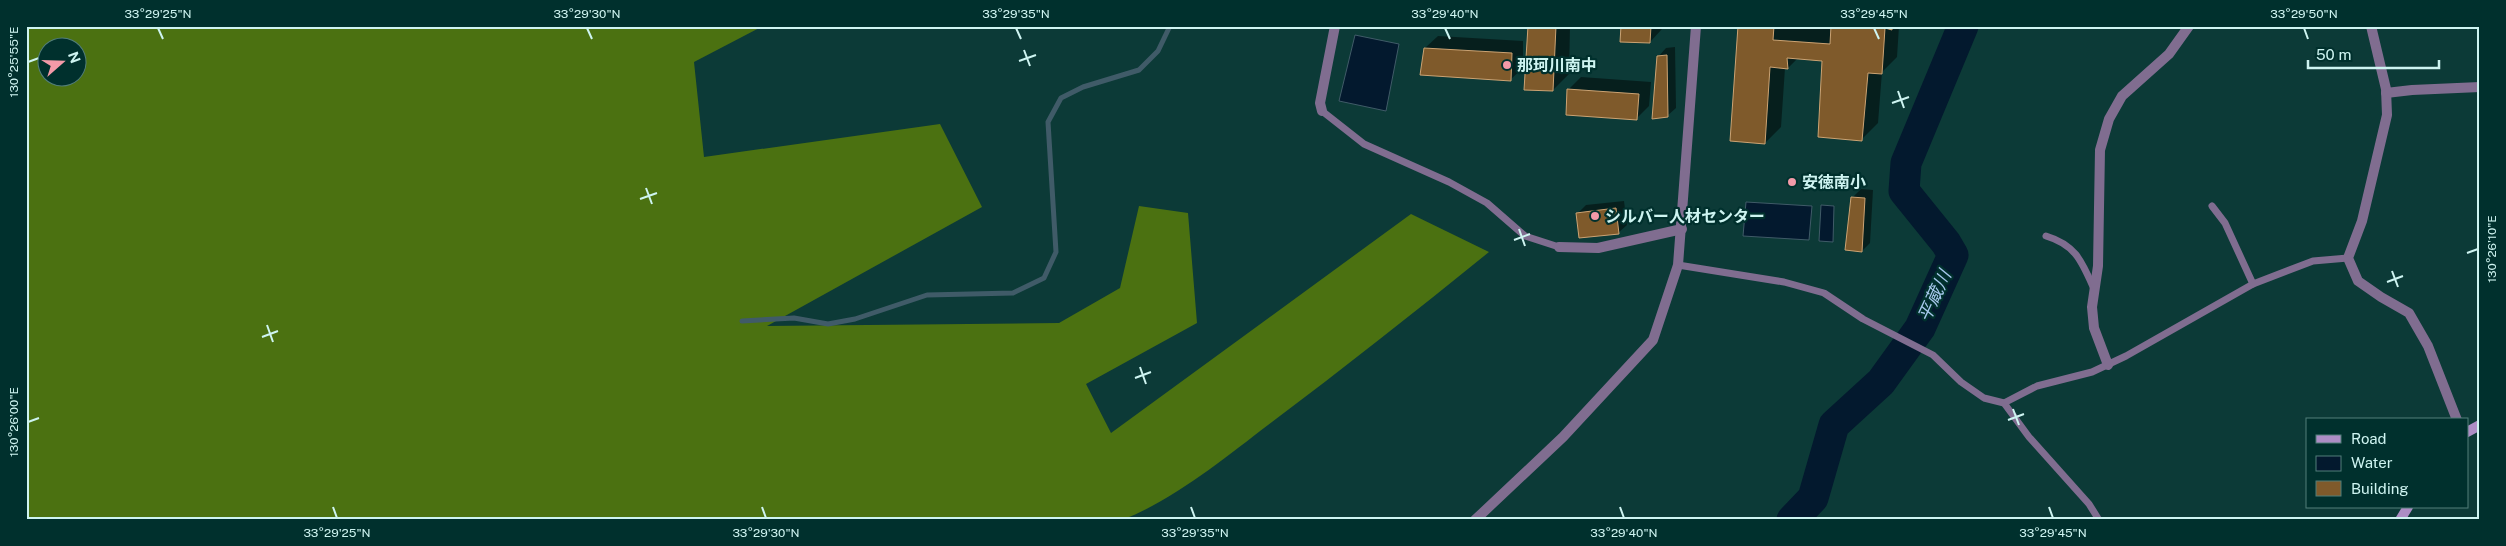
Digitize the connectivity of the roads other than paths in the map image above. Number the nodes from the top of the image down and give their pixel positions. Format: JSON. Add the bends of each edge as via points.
{"nodes":[{"id":1,"x":1335,"y":26,"type":"edge"},
{"id":2,"x":1696,"y":26,"type":"edge"},
{"id":3,"x":2189,"y":26,"type":"edge"},
{"id":4,"x":2372,"y":26,"type":"edge"},
{"id":5,"x":2480,"y":87,"type":"edge"},
{"id":6,"x":2386,"y":93,"type":"junction"},
{"id":7,"x":1322,"y":111,"type":"joint"},
{"id":8,"x":2212,"y":206,"type":"dead end"},
{"id":9,"x":1682,"y":230,"type":"junction"},
{"id":10,"x":2046,"y":236,"type":"dead end"},
{"id":11,"x":1559,"y":247,"type":"joint"},
{"id":12,"x":2348,"y":258,"type":"junction"},
{"id":13,"x":1678,"y":265,"type":"junction"},
{"id":14,"x":2253,"y":284,"type":"junction"},
{"id":15,"x":2096,"y":291,"type":"junction"},
{"id":16,"x":2108,"y":364,"type":"junction"},
{"id":17,"x":2004,"y":403,"type":"junction"},
{"id":18,"x":2456,"y":418,"type":"edge"},
{"id":19,"x":2480,"y":426,"type":"edge"},
{"id":20,"x":2468,"y":432,"type":"edge"},
{"id":21,"x":2407,"y":508,"type":"edge"},
{"id":22,"x":1475,"y":520,"type":"edge"},
{"id":23,"x":2099,"y":520,"type":"edge"},
{"id":24,"x":2400,"y":520,"type":"edge"}],
"edges":[{"from":1,"to":7,"type":"street","via":[[1320,103]]},
{"from":2,"to":9,"type":"street"},
{"from":3,"to":15,"type":"street","via":[[2168,54],[2122,96],[2109,120],[2100,150]]},
{"from":4,"to":6,"type":"street"},
{"from":5,"to":6,"type":"street"},
{"from":6,"to":12,"type":"street","via":[[2387,115],[2362,221]]},
{"from":7,"to":11,"type":"lane","via":[[1364,144],[1487,203],[1525,236]]},
{"from":8,"to":14,"type":"lane","via":[[2225,223]]},
{"from":9,"to":11,"type":"street","via":[[1598,248]]},
{"from":9,"to":13,"type":"street"},
{"from":10,"to":15,"type":"lane","via":[[2069,246]]},
{"from":12,"to":14,"type":"lane","via":[[2313,261]]},
{"from":12,"to":18,"type":"street","via":[[2358,281],[2409,313],[2428,346]]},
{"from":13,"to":17,"type":"lane","via":[[1784,282],[1824,293],[1863,319],[1933,355],[1961,382],[1984,398]]},
{"from":13,"to":22,"type":"street","via":[[1653,340],[1563,437]]},
{"from":14,"to":16,"type":"lane"},
{"from":15,"to":16,"type":"street","via":[[2092,307],[2094,328]]},
{"from":16,"to":17,"type":"lane","via":[[2092,372],[2038,386]]},
{"from":17,"to":23,"type":"lane"},
{"from":19,"to":20,"type":"main road"},
{"from":21,"to":24,"type":"main road"}]}
